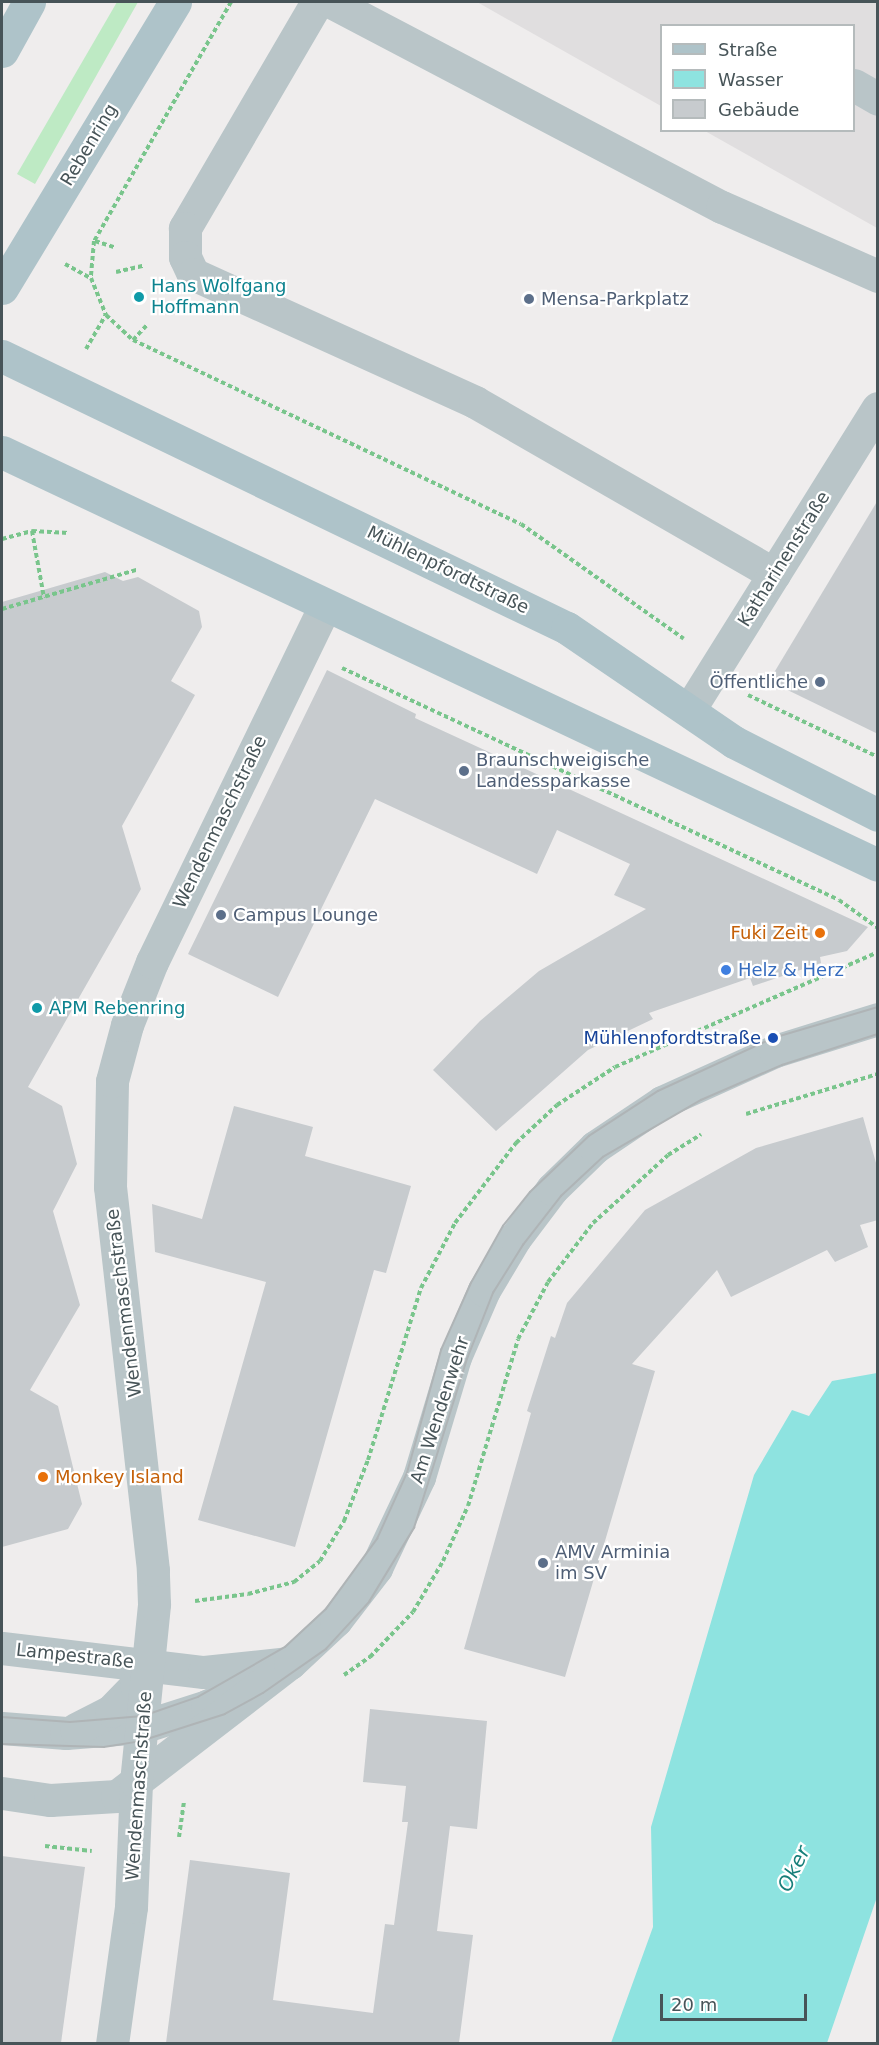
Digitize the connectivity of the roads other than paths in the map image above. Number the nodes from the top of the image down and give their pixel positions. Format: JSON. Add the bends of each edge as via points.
{"nodes":[{"id":1,"x":29,"y":2,"type":"edge"},
{"id":2,"x":175,"y":2,"type":"edge"},
{"id":3,"x":317,"y":2,"type":"edge"},
{"id":4,"x":331,"y":2,"type":"edge"},
{"id":5,"x":2,"y":51,"type":"edge"},
{"id":6,"x":855,"y":86,"type":"edge"},
{"id":7,"x":878,"y":99,"type":"edge"},
{"id":8,"x":878,"y":276,"type":"edge"},
{"id":9,"x":2,"y":288,"type":"edge"},
{"id":10,"x":2,"y":356,"type":"edge"},
{"id":11,"x":878,"y":408,"type":"edge"},
{"id":12,"x":2,"y":452,"type":"edge"},
{"id":13,"x":774,"y":574,"type":"junction"},
{"id":14,"x":326,"y":606,"type":"junction"},
{"id":15,"x":689,"y":710,"type":"junction"},
{"id":16,"x":878,"y":815,"type":"edge"},
{"id":17,"x":878,"y":865,"type":"edge"},
{"id":18,"x":878,"y":1019,"type":"edge"},
{"id":19,"x":2,"y":1648,"type":"edge"},
{"id":20,"x":291,"y":1663,"type":"junction"},
{"id":21,"x":149,"y":1664,"type":"junction"},
{"id":22,"x":142,"y":1727,"type":"junction"},
{"id":23,"x":2,"y":1728,"type":"edge"},
{"id":24,"x":66,"y":1733,"type":"junction"},
{"id":25,"x":136,"y":1782,"type":"junction"},
{"id":26,"x":2,"y":1793,"type":"edge"},
{"id":27,"x":112,"y":2043,"type":"edge"}],
"edges":[{"from":1,"to":5,"type":"main road"},
{"from":2,"to":9,"type":"main road","name":"Rebenring"},
{"from":3,"to":13,"type":"street","via":[[185,228],[185,257],[193,274],[476,402]]},
{"from":4,"to":8,"type":"street","via":[[722,207]]},
{"from":6,"to":7,"type":"street"},
{"from":10,"to":15,"type":"main road","name":"Mühlenpfordtstraße","via":[[556,623]]},
{"from":11,"to":13,"type":"street","name":"Katharinenstraße"},
{"from":12,"to":14,"type":"main road"},
{"from":13,"to":15,"type":"street","name":"Katharinenstraße"},
{"from":14,"to":17,"type":"main road"},
{"from":14,"to":21,"type":"street","name":"Wendenmaschstraße","via":[[152,962],[127,1025],[112,1081],[110,1187],[153,1570]]},
{"from":15,"to":16,"type":"main road","name":"Mühlenpfordtstraße","via":[[773,765]]},
{"from":18,"to":20,"type":"street","name":"Am Wendenwehr","via":[[776,1051],[663,1102],[596,1147],[552,1189],[515,1238],[484,1290],[455,1357],[419,1477],[376,1568],[336,1620]]},
{"from":19,"to":21,"type":"street","name":"Lampestraße"},
{"from":20,"to":21,"type":"street","via":[[204,1672]]},
{"from":20,"to":22,"type":"street","via":[[207,1707]]},
{"from":20,"to":25,"type":"street","name":"Am Wendenwehr"},
{"from":21,"to":22,"type":"street","name":"Wendenmaschstraße"},
{"from":21,"to":24,"type":"street","via":[[136,1685],[111,1711]]},
{"from":22,"to":24,"type":"street"},
{"from":22,"to":25,"type":"street","name":"Wendenmaschstraße"},
{"from":23,"to":24,"type":"street"},
{"from":25,"to":26,"type":"street","via":[[117,1796],[86,1800]]},
{"from":25,"to":27,"type":"street","name":"Wendenmaschstraße","via":[[131,1907]]}]}
